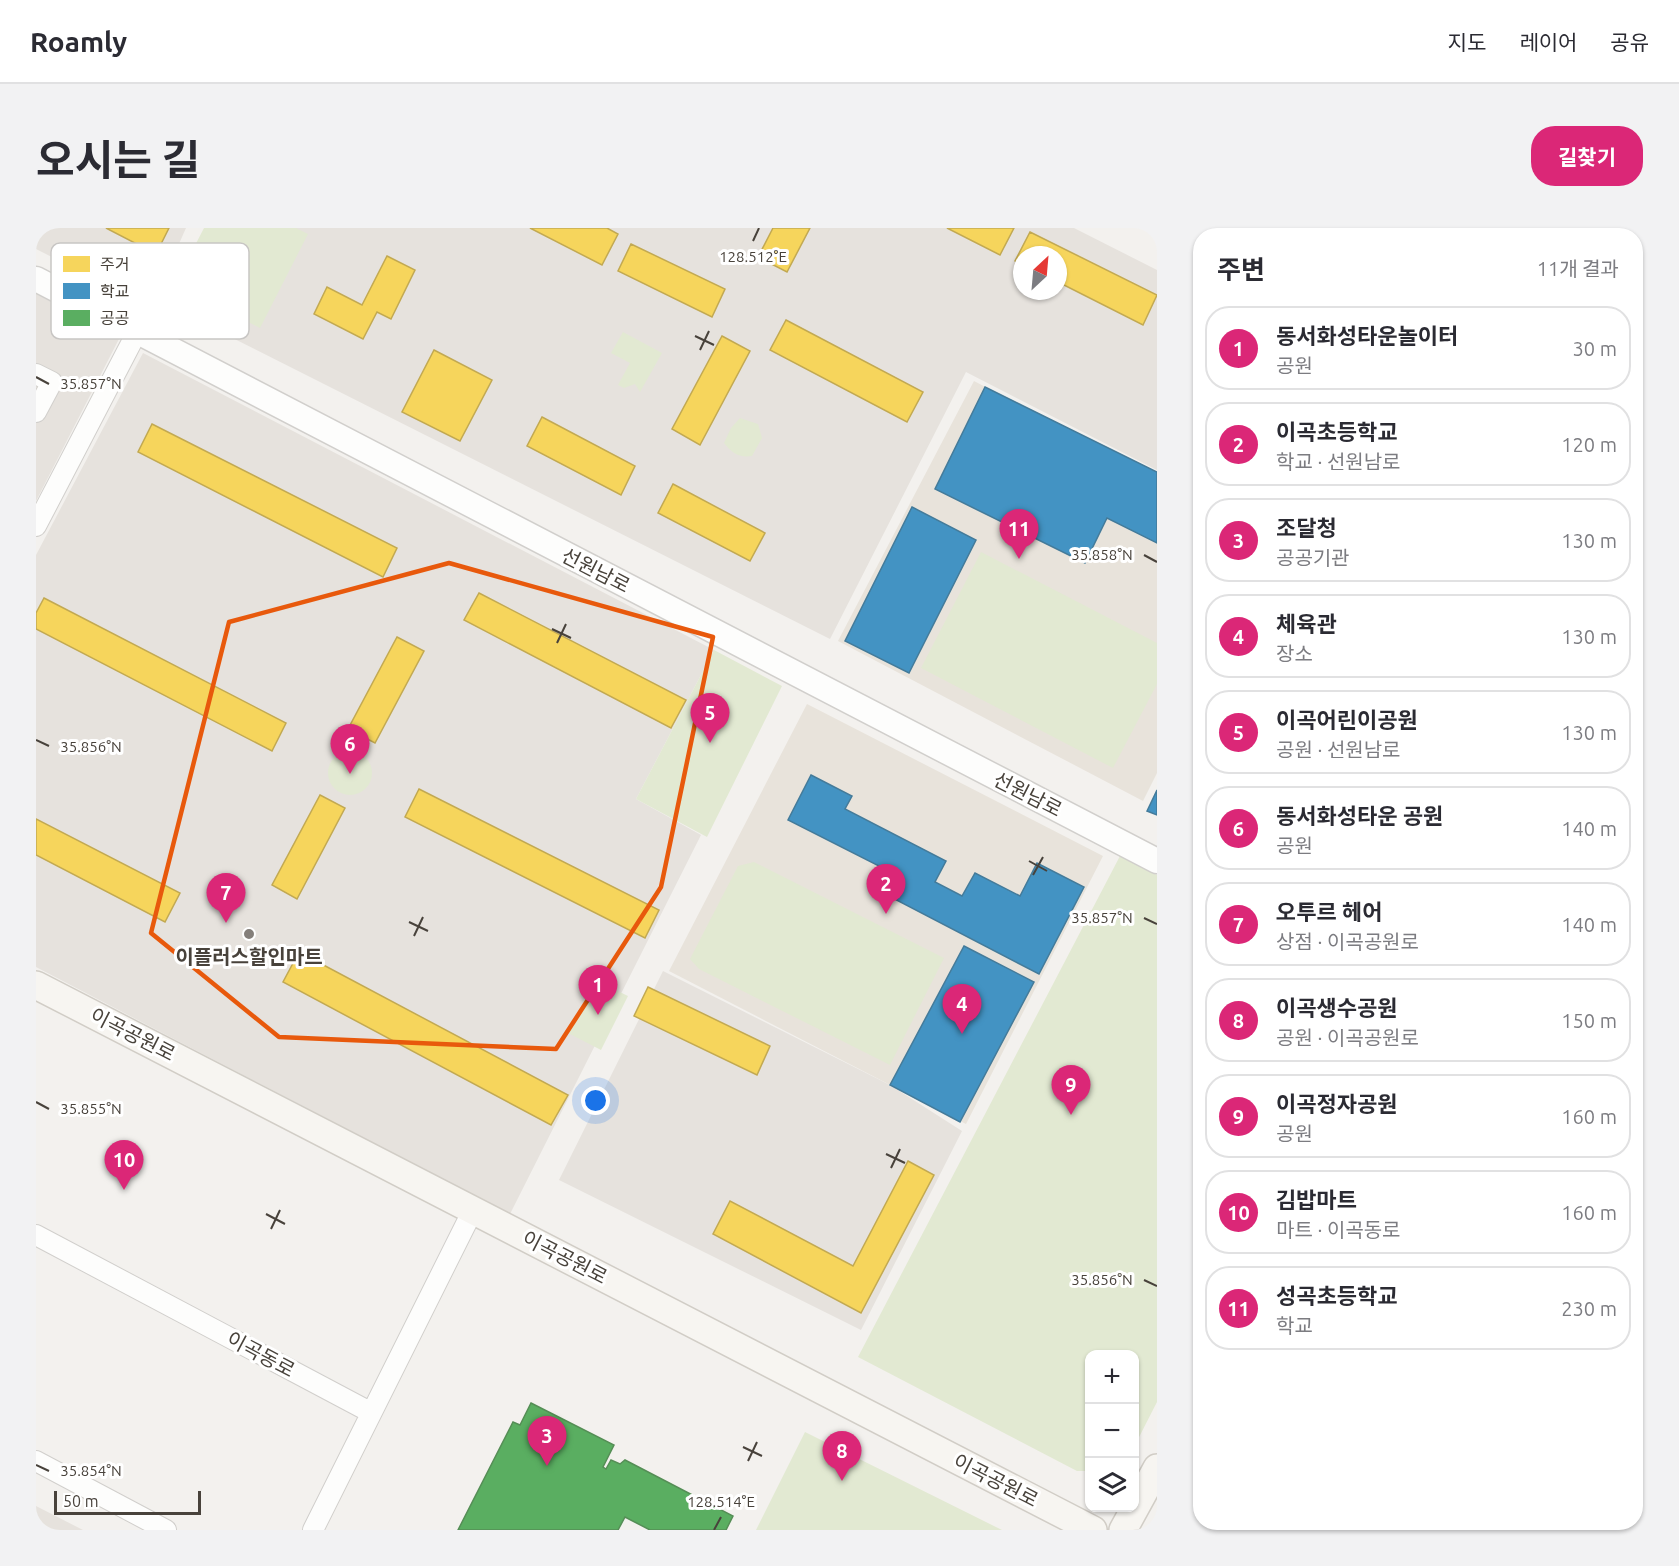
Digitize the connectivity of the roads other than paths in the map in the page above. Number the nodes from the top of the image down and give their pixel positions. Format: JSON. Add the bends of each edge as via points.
{"nodes":[{"id":1,"x":36,"y":279,"type":"edge"},
{"id":2,"x":51,"y":287,"type":"edge"},
{"id":3,"x":133,"y":339,"type":"edge"},
{"id":4,"x":150,"y":339,"type":"edge"},
{"id":5,"x":36,"y":374,"type":"edge"},
{"id":6,"x":36,"y":412,"type":"edge"},
{"id":7,"x":36,"y":526,"type":"edge"},
{"id":8,"x":1157,"y":861,"type":"edge"},
{"id":9,"x":36,"y":985,"type":"edge"},
{"id":10,"x":473,"y":1210,"type":"junction"},
{"id":11,"x":36,"y":1235,"type":"edge"},
{"id":12,"x":370,"y":1412,"type":"junction"},
{"id":13,"x":36,"y":1461,"type":"edge"},
{"id":14,"x":1157,"y":1468,"type":"edge"},
{"id":15,"x":166,"y":1530,"type":"edge"},
{"id":16,"x":313,"y":1530,"type":"edge"},
{"id":17,"x":1093,"y":1530,"type":"edge"},
{"id":18,"x":1124,"y":1530,"type":"edge"}],
"edges":[{"from":1,"to":2,"type":"street","name":"선원남로"},
{"from":3,"to":7,"type":"street"},
{"from":4,"to":8,"type":"street","name":"선원남로"},
{"from":5,"to":6,"type":"street","via":[[52,382]]},
{"from":9,"to":10,"type":"main road","name":"이곡공원로"},
{"from":10,"to":12,"type":"street"},
{"from":10,"to":17,"type":"main road","name":"이곡공원로"},
{"from":11,"to":12,"type":"street","name":"이곡동로"},
{"from":12,"to":16,"type":"street"},
{"from":13,"to":15,"type":"street"},
{"from":14,"to":18,"type":"main road"}]}
